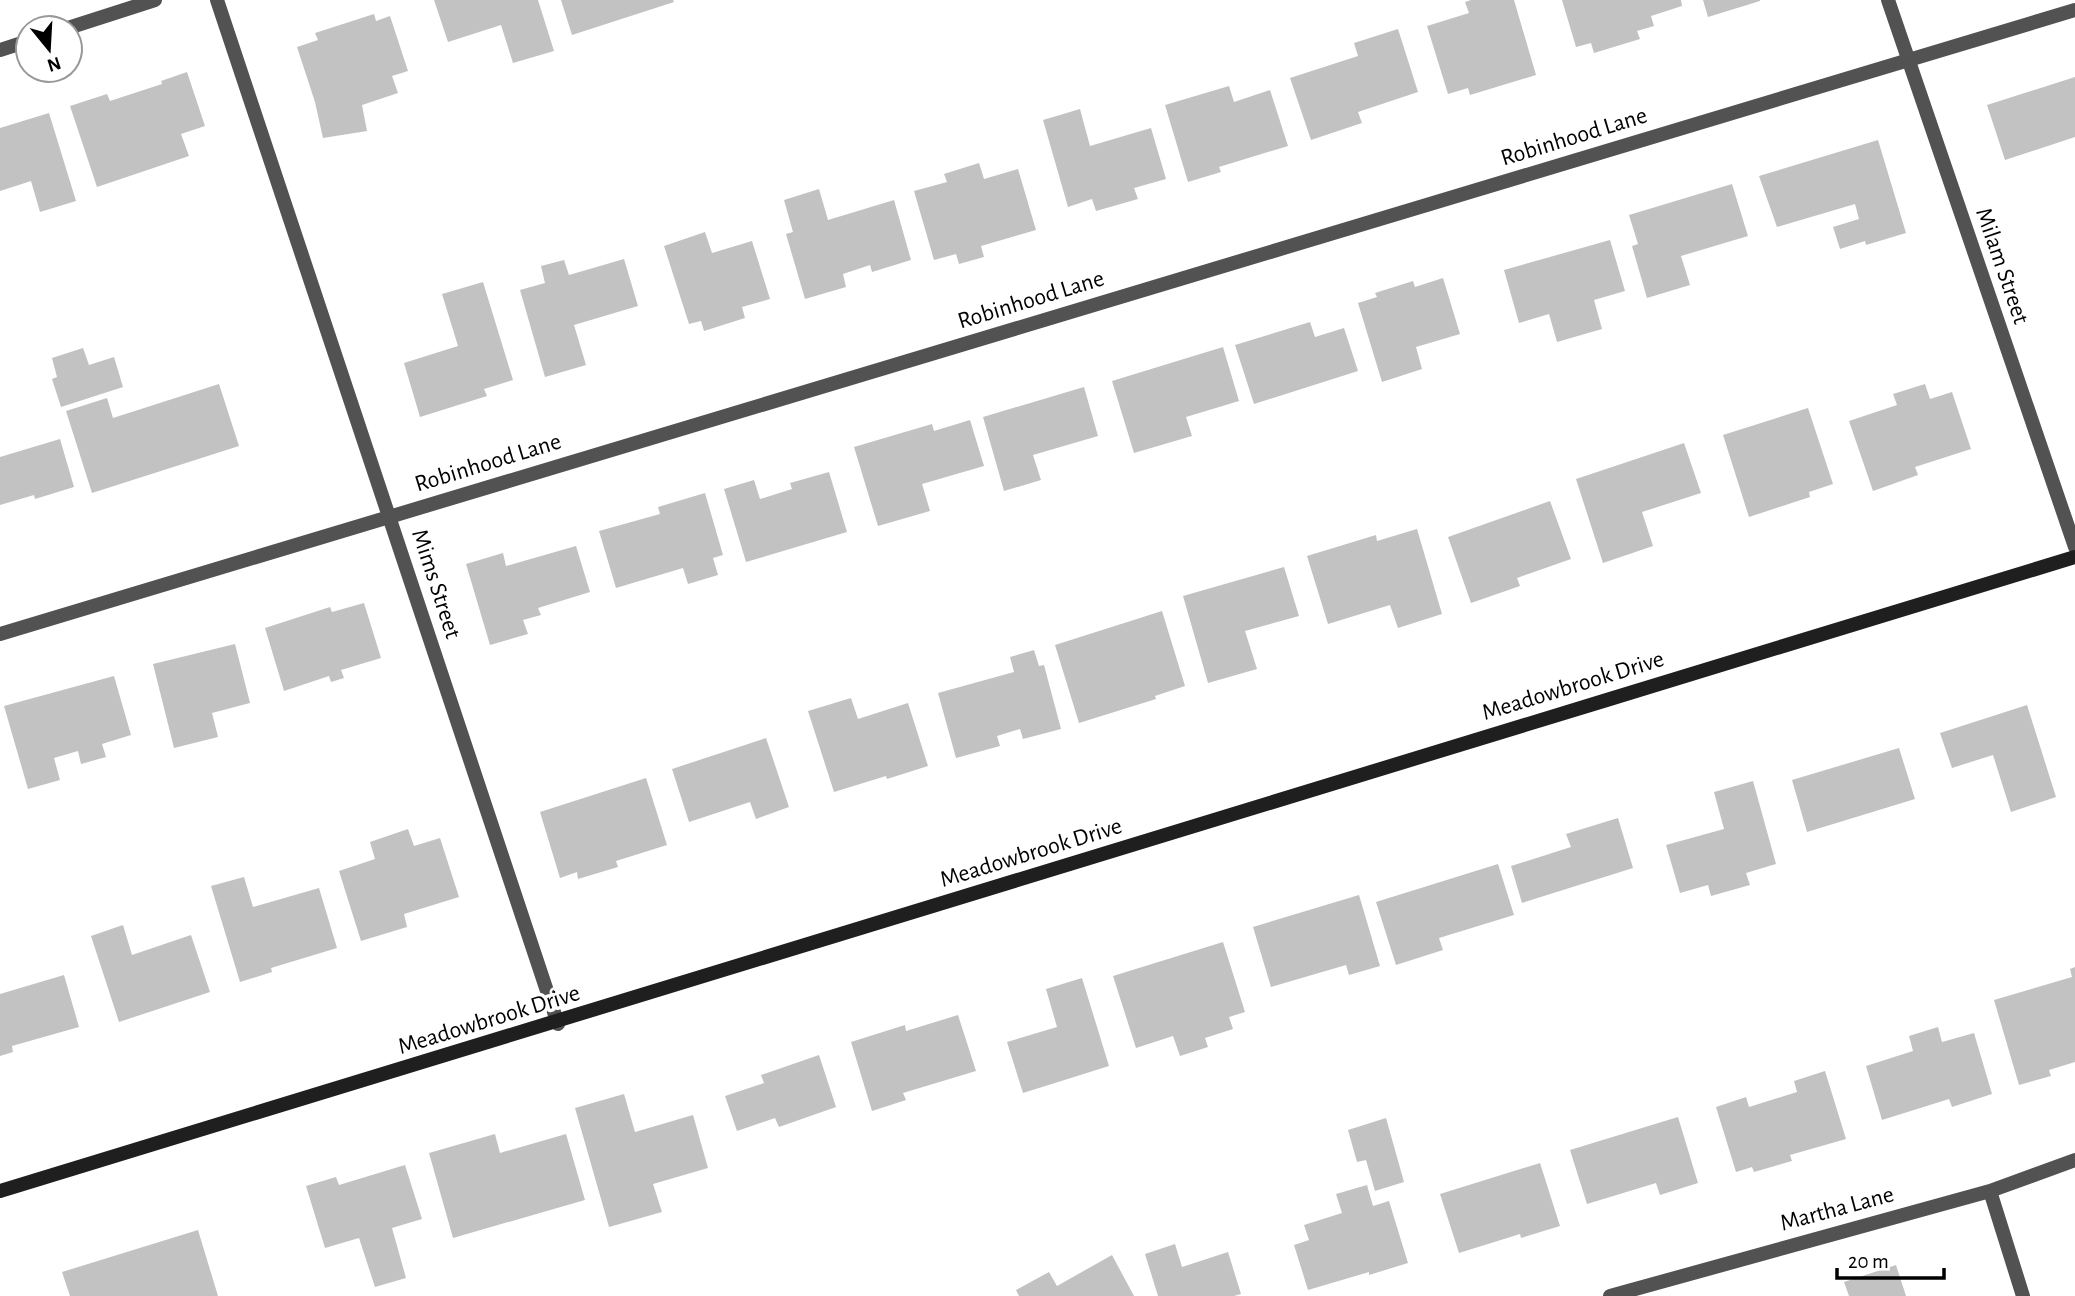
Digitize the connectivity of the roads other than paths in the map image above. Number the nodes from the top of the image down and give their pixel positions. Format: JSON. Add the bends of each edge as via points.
{"nodes":[{"id":1,"x":155,"y":0,"type":"edge"},
{"id":2,"x":217,"y":0,"type":"edge"},
{"id":3,"x":1888,"y":0,"type":"edge"},
{"id":4,"x":2075,"y":10,"type":"edge"},
{"id":5,"x":84,"y":23,"type":"edge"},
{"id":6,"x":1907,"y":61,"type":"junction"},
{"id":7,"x":389,"y":517,"type":"junction"},
{"id":8,"x":2075,"y":547,"type":"edge"},
{"id":9,"x":2075,"y":557,"type":"edge"},
{"id":10,"x":0,"y":634,"type":"edge"},
{"id":11,"x":558,"y":1024,"type":"junction"},
{"id":12,"x":2075,"y":1160,"type":"edge"},
{"id":13,"x":0,"y":1191,"type":"edge"},
{"id":14,"x":1990,"y":1191,"type":"junction"},
{"id":15,"x":1610,"y":1296,"type":"edge"},
{"id":16,"x":2023,"y":1296,"type":"edge"}],
"edges":[{"from":1,"to":5,"type":"street"},
{"from":2,"to":7,"type":"street","name":"Mims Street"},
{"from":3,"to":6,"type":"street","name":"Milam Street"},
{"from":4,"to":6,"type":"street","name":"Robinhood Lane"},
{"from":6,"to":7,"type":"street","name":"Robinhood Lane"},
{"from":6,"to":8,"type":"street","name":"Milam Street"},
{"from":7,"to":10,"type":"street","name":"Robinhood Lane"},
{"from":7,"to":11,"type":"street","name":"Mims Street"},
{"from":9,"to":11,"type":"main road","name":"Meadowbrook Drive"},
{"from":11,"to":13,"type":"main road","name":"Meadowbrook Drive"},
{"from":12,"to":14,"type":"street","name":"Martha Lane"},
{"from":14,"to":15,"type":"street","name":"Martha Lane"},
{"from":14,"to":16,"type":"street"}]}
